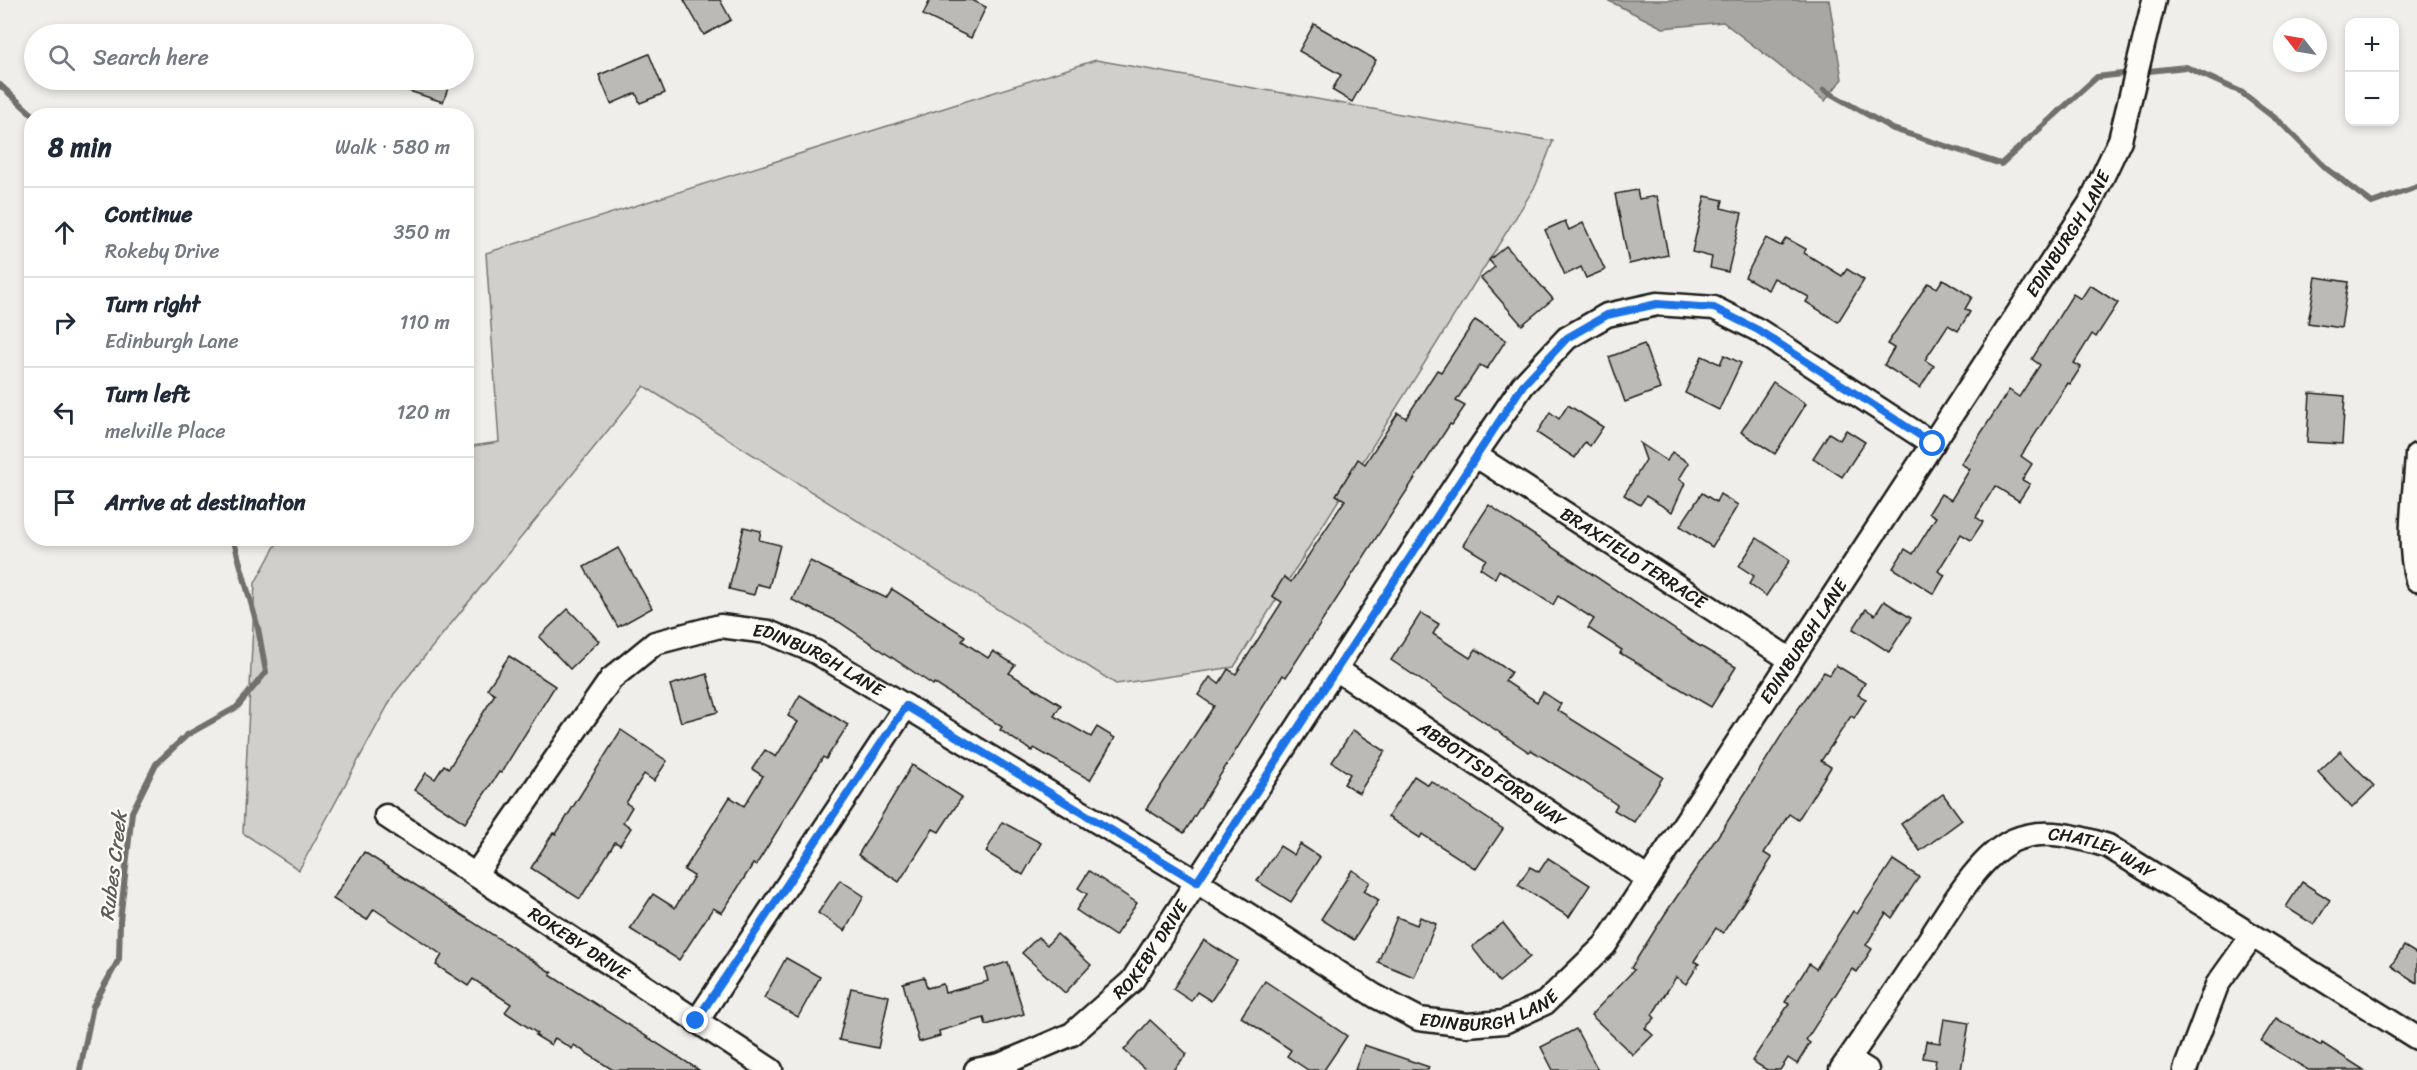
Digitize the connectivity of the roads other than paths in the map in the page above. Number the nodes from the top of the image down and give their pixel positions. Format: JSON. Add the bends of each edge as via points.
{"nodes":[{"id":1,"x":2154,"y":5,"type":"edge"},
{"id":2,"x":1933,"y":444,"type":"junction"},
{"id":3,"x":1475,"y":455,"type":"junction"},
{"id":4,"x":2417,"y":455,"type":"edge"},
{"id":5,"x":2417,"y":580,"type":"edge"},
{"id":6,"x":1791,"y":660,"type":"junction"},
{"id":7,"x":1336,"y":669,"type":"junction"},
{"id":8,"x":906,"y":706,"type":"junction"},
{"id":9,"x":386,"y":816,"type":"dead end"},
{"id":10,"x":475,"y":875,"type":"junction"},
{"id":11,"x":1648,"y":879,"type":"junction"},
{"id":12,"x":1197,"y":882,"type":"junction"},
{"id":13,"x":2252,"y":936,"type":"junction"},
{"id":14,"x":696,"y":1021,"type":"junction"},
{"id":15,"x":2417,"y":1038,"type":"edge"},
{"id":16,"x":1852,"y":1066,"type":"edge"},
{"id":17,"x":771,"y":1070,"type":"edge"},
{"id":18,"x":976,"y":1070,"type":"edge"},
{"id":19,"x":2185,"y":1070,"type":"edge"}],
"edges":[{"from":1,"to":2,"type":"street","name":"EDINBURGH LANE","via":[[2120,140],[2090,203]]},
{"from":2,"to":3,"type":"street","name":"ROKEBY DRIVE","via":[[1758,330],[1723,312],[1657,304],[1607,315],[1567,338],[1523,385]]},
{"from":2,"to":6,"type":"street","name":"EDINBURGH LANE"},
{"from":3,"to":6,"type":"street","name":"BRAXFIELD TERRACE"},
{"from":3,"to":7,"type":"street","name":"ROKEBY DRIVE"},
{"from":4,"to":5,"type":"street","via":[[2413,530]]},
{"from":6,"to":11,"type":"street","name":"EDINBURGH LANE"},
{"from":7,"to":11,"type":"street","name":"ABBOTTSD FORD WAY"},
{"from":7,"to":12,"type":"street","name":"ROKEBY DRIVE"},
{"from":8,"to":10,"type":"street","name":"EDINBURGH LANE","via":[[816,651],[768,632],[720,626],[655,644],[611,679]]},
{"from":8,"to":12,"type":"street","name":"EDINBURGH LANE"},
{"from":8,"to":14,"type":"street"},
{"from":9,"to":10,"type":"street","name":"ROKEBY DRIVE"},
{"from":10,"to":14,"type":"street","name":"ROKEBY DRIVE"},
{"from":11,"to":12,"type":"street","name":"EDINBURGH LANE","via":[[1605,945],[1545,1003],[1504,1022],[1467,1025],[1419,1019],[1375,996]]},
{"from":12,"to":18,"type":"street","name":"ROKEBY DRIVE","via":[[1132,981],[1072,1034],[1000,1065]]},
{"from":13,"to":15,"type":"street","name":"CHATLEY WAY"},
{"from":13,"to":16,"type":"street","name":"CHATLEY WAY","via":[[2108,846],[2076,836],[2048,834],[2015,840],[1989,858],[1962,892]]},
{"from":13,"to":19,"type":"street","via":[[2217,986]]},
{"from":14,"to":17,"type":"street","name":"ROKEBY DRIVE"}]}
